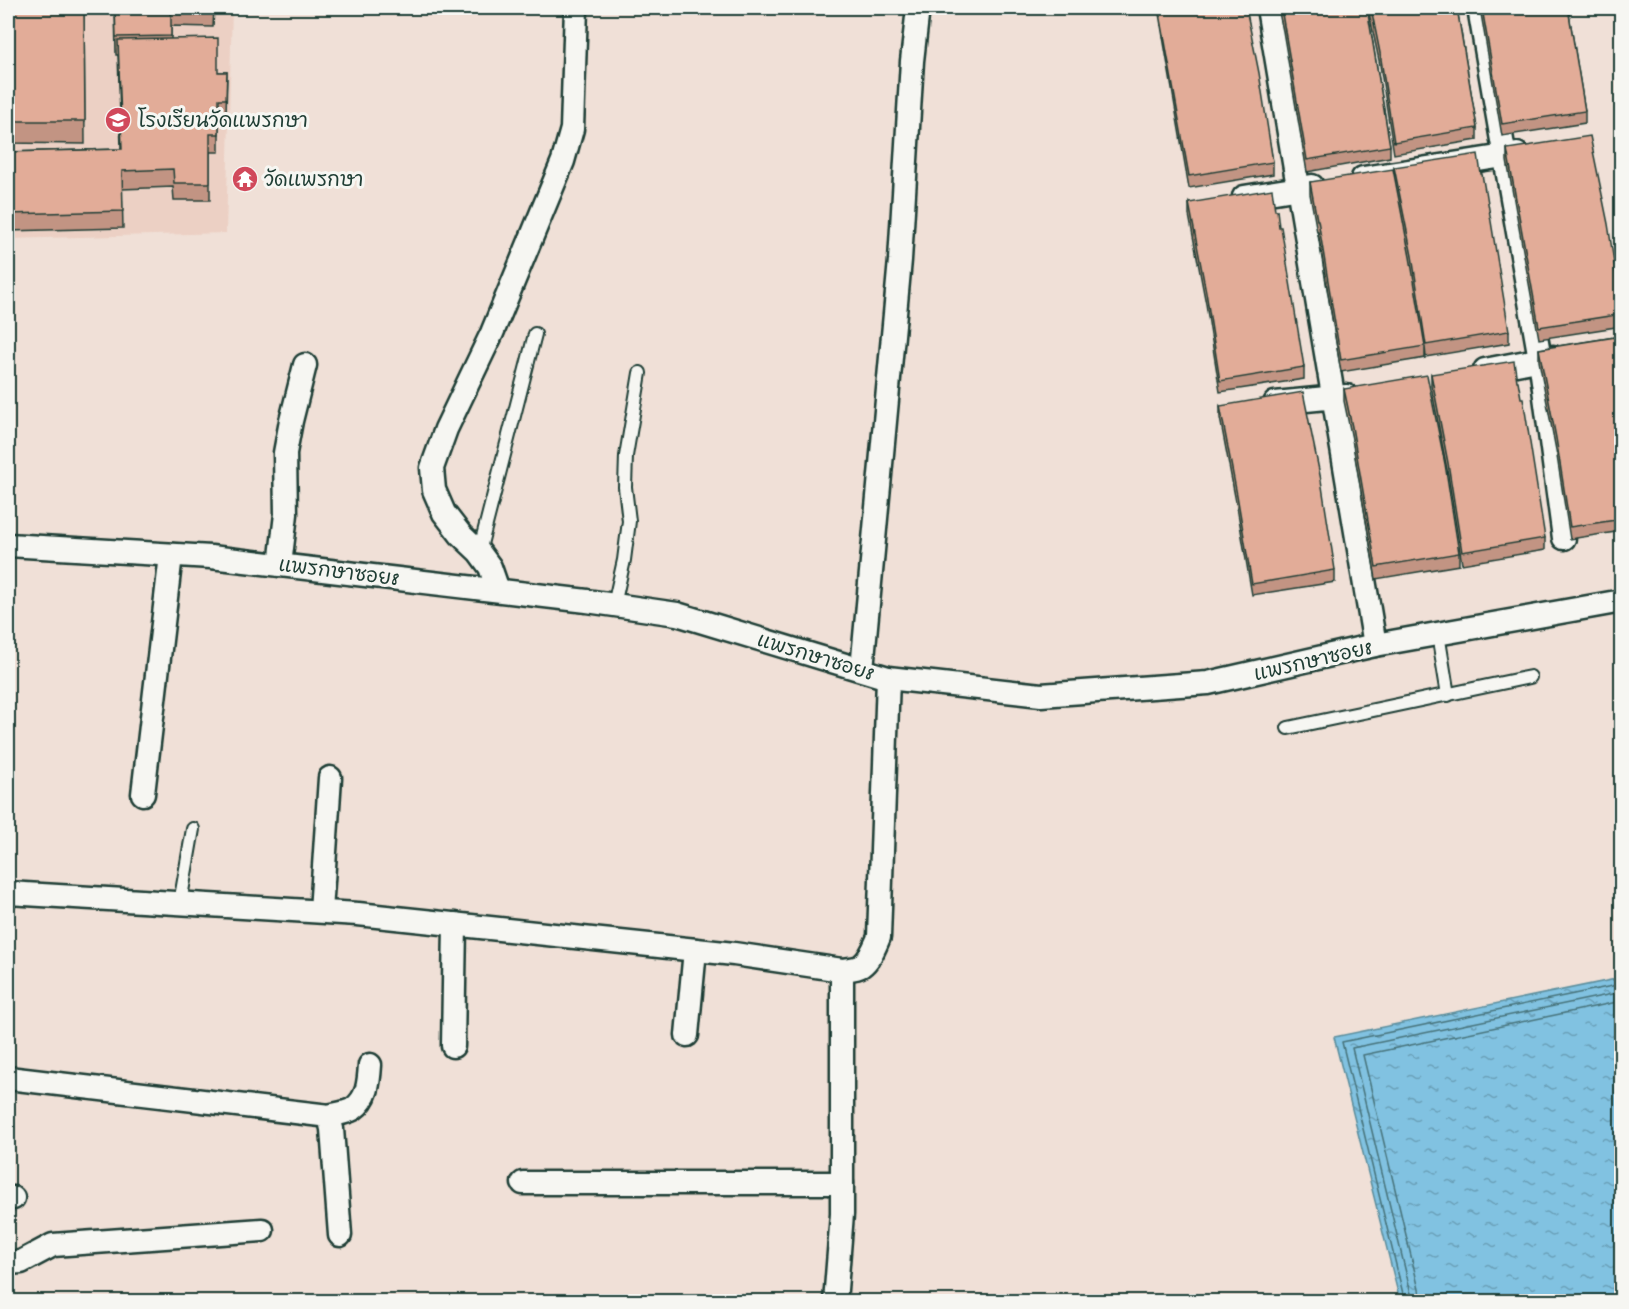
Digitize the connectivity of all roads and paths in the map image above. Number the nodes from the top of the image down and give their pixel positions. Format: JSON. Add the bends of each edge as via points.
{"nodes":[{"id":1,"x":576,"y":8,"type":"edge"},
{"id":2,"x":918,"y":8,"type":"edge"},
{"id":3,"x":1268,"y":8,"type":"edge"},
{"id":4,"x":1479,"y":8,"type":"edge"},
{"id":5,"x":1538,"y":151,"type":"edge"},
{"id":6,"x":1504,"y":156,"type":"junction"},
{"id":7,"x":1298,"y":188,"type":"junction"},
{"id":8,"x":1221,"y":202,"type":"edge"},
{"id":9,"x":535,"y":334,"type":"dead end"},
{"id":10,"x":1575,"y":352,"type":"edge"},
{"id":11,"x":1540,"y":359,"type":"junction"},
{"id":12,"x":305,"y":365,"type":"dead end"},
{"id":13,"x":640,"y":373,"type":"dead end"},
{"id":14,"x":1460,"y":374,"type":"edge"},
{"id":15,"x":1368,"y":392,"type":"edge"},
{"id":16,"x":1333,"y":398,"type":"junction"},
{"id":17,"x":1257,"y":405,"type":"edge"},
{"id":18,"x":1564,"y":538,"type":"dead end"},
{"id":19,"x":8,"y":545,"type":"edge"},
{"id":20,"x":479,"y":552,"type":"junction"},
{"id":21,"x":171,"y":555,"type":"junction"},
{"id":22,"x":280,"y":565,"type":"junction"},
{"id":23,"x":498,"y":590,"type":"junction"},
{"id":24,"x":1622,"y":601,"type":"edge"},
{"id":25,"x":614,"y":605,"type":"junction"},
{"id":26,"x":1438,"y":634,"type":"junction"},
{"id":27,"x":1375,"y":645,"type":"junction"},
{"id":28,"x":862,"y":669,"type":"junction"},
{"id":29,"x":1530,"y":677,"type":"dead end"},
{"id":30,"x":888,"y":678,"type":"junction"},
{"id":31,"x":1448,"y":694,"type":"junction"},
{"id":32,"x":1288,"y":728,"type":"dead end"},
{"id":33,"x":330,"y":778,"type":"dead end"},
{"id":34,"x":143,"y":794,"type":"dead end"},
{"id":35,"x":193,"y":829,"type":"dead end"},
{"id":36,"x":8,"y":893,"type":"edge"},
{"id":37,"x":180,"y":903,"type":"junction"},
{"id":38,"x":321,"y":911,"type":"junction"},
{"id":39,"x":455,"y":924,"type":"junction"},
{"id":40,"x":695,"y":950,"type":"junction"},
{"id":41,"x":842,"y":970,"type":"junction"},
{"id":42,"x":687,"y":1035,"type":"dead end"},
{"id":43,"x":453,"y":1046,"type":"dead end"},
{"id":44,"x":370,"y":1065,"type":"dead end"},
{"id":45,"x":8,"y":1078,"type":"edge"},
{"id":46,"x":329,"y":1116,"type":"junction"},
{"id":47,"x":523,"y":1183,"type":"dead end"},
{"id":48,"x":842,"y":1183,"type":"junction"},
{"id":49,"x":262,"y":1230,"type":"dead end"},
{"id":50,"x":339,"y":1235,"type":"dead end"},
{"id":51,"x":8,"y":1263,"type":"edge"},
{"id":52,"x":835,"y":1302,"type":"edge"}],
"edges":[{"from":1,"to":20,"type":"street","via":[[572,129],[563,160],[432,468],[434,490],[444,513]]},
{"from":2,"to":28,"type":"street","via":[[900,260]]},
{"from":3,"to":7,"type":"street"},
{"from":4,"to":6,"type":"street"},
{"from":5,"to":6,"type":"street"},
{"from":6,"to":7,"type":"street"},
{"from":6,"to":11,"type":"street"},
{"from":7,"to":8,"type":"street"},
{"from":7,"to":16,"type":"street"},
{"from":9,"to":20,"type":"lane"},
{"from":10,"to":11,"type":"street"},
{"from":11,"to":14,"type":"street"},
{"from":11,"to":18,"type":"street"},
{"from":12,"to":22,"type":"street","via":[[285,453],[286,514]]},
{"from":13,"to":25,"type":"lane","via":[[626,456],[629,522]]},
{"from":15,"to":16,"type":"street"},
{"from":16,"to":17,"type":"street"},
{"from":16,"to":27,"type":"street"},
{"from":19,"to":21,"type":"street","name":"แพรกษาซอย8"},
{"from":20,"to":23,"type":"street","via":[[490,567]]},
{"from":21,"to":22,"type":"street","name":"แพรกษาซอย8"},
{"from":21,"to":34,"type":"street"},
{"from":22,"to":23,"type":"street","name":"แพรกษาซอย8"},
{"from":23,"to":25,"type":"street","name":"แพรกษาซอย8"},
{"from":24,"to":26,"type":"street","name":"แพรกษาซอย8"},
{"from":25,"to":28,"type":"street","name":"แพรกษาซอย8","via":[[677,614]]},
{"from":26,"to":27,"type":"street","name":"แพรกษาซอย8"},
{"from":26,"to":31,"type":"lane"},
{"from":27,"to":30,"type":"street","name":"แพรกษาซอย8","via":[[1208,684],[1041,694]]},
{"from":28,"to":30,"type":"street","name":"แพรกษาซอย8"},
{"from":29,"to":31,"type":"lane"},
{"from":30,"to":41,"type":"street","via":[[879,937],[862,966]]},
{"from":31,"to":32,"type":"lane"},
{"from":33,"to":38,"type":"street"},
{"from":35,"to":37,"type":"lane"},
{"from":36,"to":37,"type":"street"},
{"from":37,"to":38,"type":"street"},
{"from":38,"to":39,"type":"street"},
{"from":39,"to":40,"type":"street"},
{"from":39,"to":43,"type":"street"},
{"from":40,"to":41,"type":"street"},
{"from":40,"to":42,"type":"street"},
{"from":41,"to":48,"type":"street"},
{"from":44,"to":46,"type":"street","via":[[369,1086],[363,1099],[352,1109]]},
{"from":45,"to":46,"type":"street"},
{"from":46,"to":50,"type":"street"},
{"from":47,"to":48,"type":"street"},
{"from":48,"to":52,"type":"street"},
{"from":49,"to":51,"type":"street","via":[[52,1245],[21,1262]]}]}
